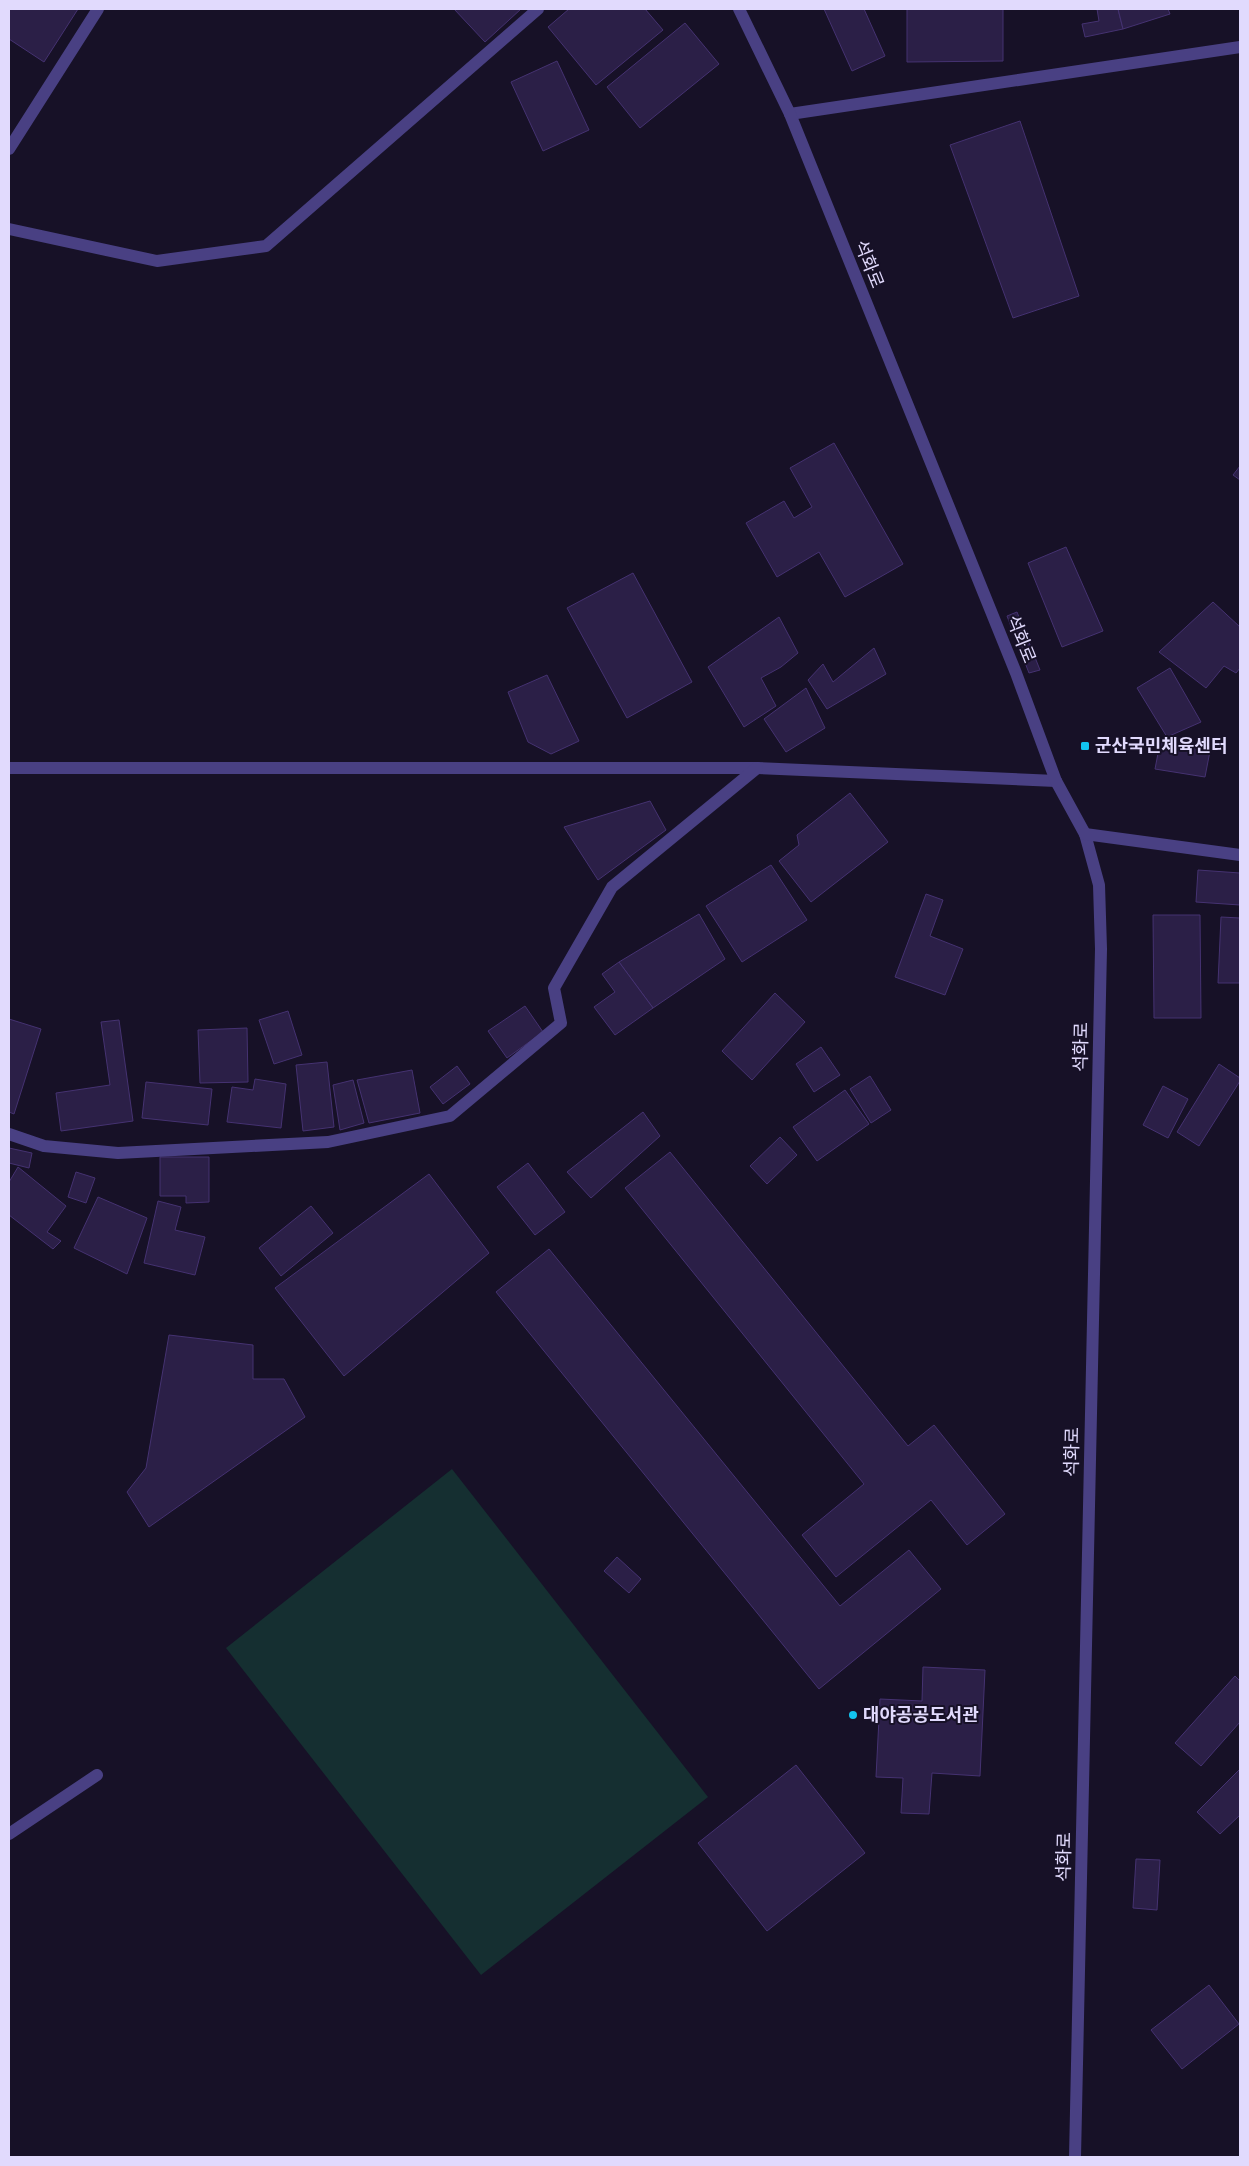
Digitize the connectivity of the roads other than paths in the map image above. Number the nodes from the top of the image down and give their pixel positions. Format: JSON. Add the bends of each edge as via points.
{"nodes":[{"id":1,"x":98,"y":9,"type":"edge"},
{"id":2,"x":538,"y":9,"type":"edge"},
{"id":3,"x":739,"y":9,"type":"edge"},
{"id":4,"x":1240,"y":47,"type":"edge"},
{"id":5,"x":790,"y":114,"type":"junction"},
{"id":6,"x":9,"y":149,"type":"edge"},
{"id":7,"x":9,"y":229,"type":"edge"},
{"id":8,"x":9,"y":768,"type":"edge"},
{"id":9,"x":756,"y":768,"type":"junction"},
{"id":10,"x":1056,"y":781,"type":"junction"},
{"id":11,"x":1085,"y":834,"type":"junction"},
{"id":12,"x":1240,"y":854,"type":"edge"},
{"id":13,"x":9,"y":1134,"type":"edge"},
{"id":14,"x":97,"y":1775,"type":"dead end"},
{"id":15,"x":9,"y":1834,"type":"edge"},
{"id":16,"x":1075,"y":2157,"type":"edge"}],
"edges":[{"from":1,"to":6,"type":"street"},
{"from":2,"to":7,"type":"street","via":[[266,246],[157,261]]},
{"from":3,"to":5,"type":"street","name":"석화로"},
{"from":4,"to":5,"type":"street"},
{"from":5,"to":10,"type":"street","name":"석화로","via":[[1016,673]]},
{"from":8,"to":9,"type":"street"},
{"from":9,"to":10,"type":"street"},
{"from":9,"to":13,"type":"street","via":[[612,887],[554,988],[561,1023],[450,1116],[328,1142],[118,1152],[44,1146]]},
{"from":10,"to":11,"type":"street","name":"석화로"},
{"from":11,"to":12,"type":"street"},
{"from":11,"to":16,"type":"street","name":"석화로","via":[[1098,885],[1100,949]]},
{"from":14,"to":15,"type":"street"}]}
